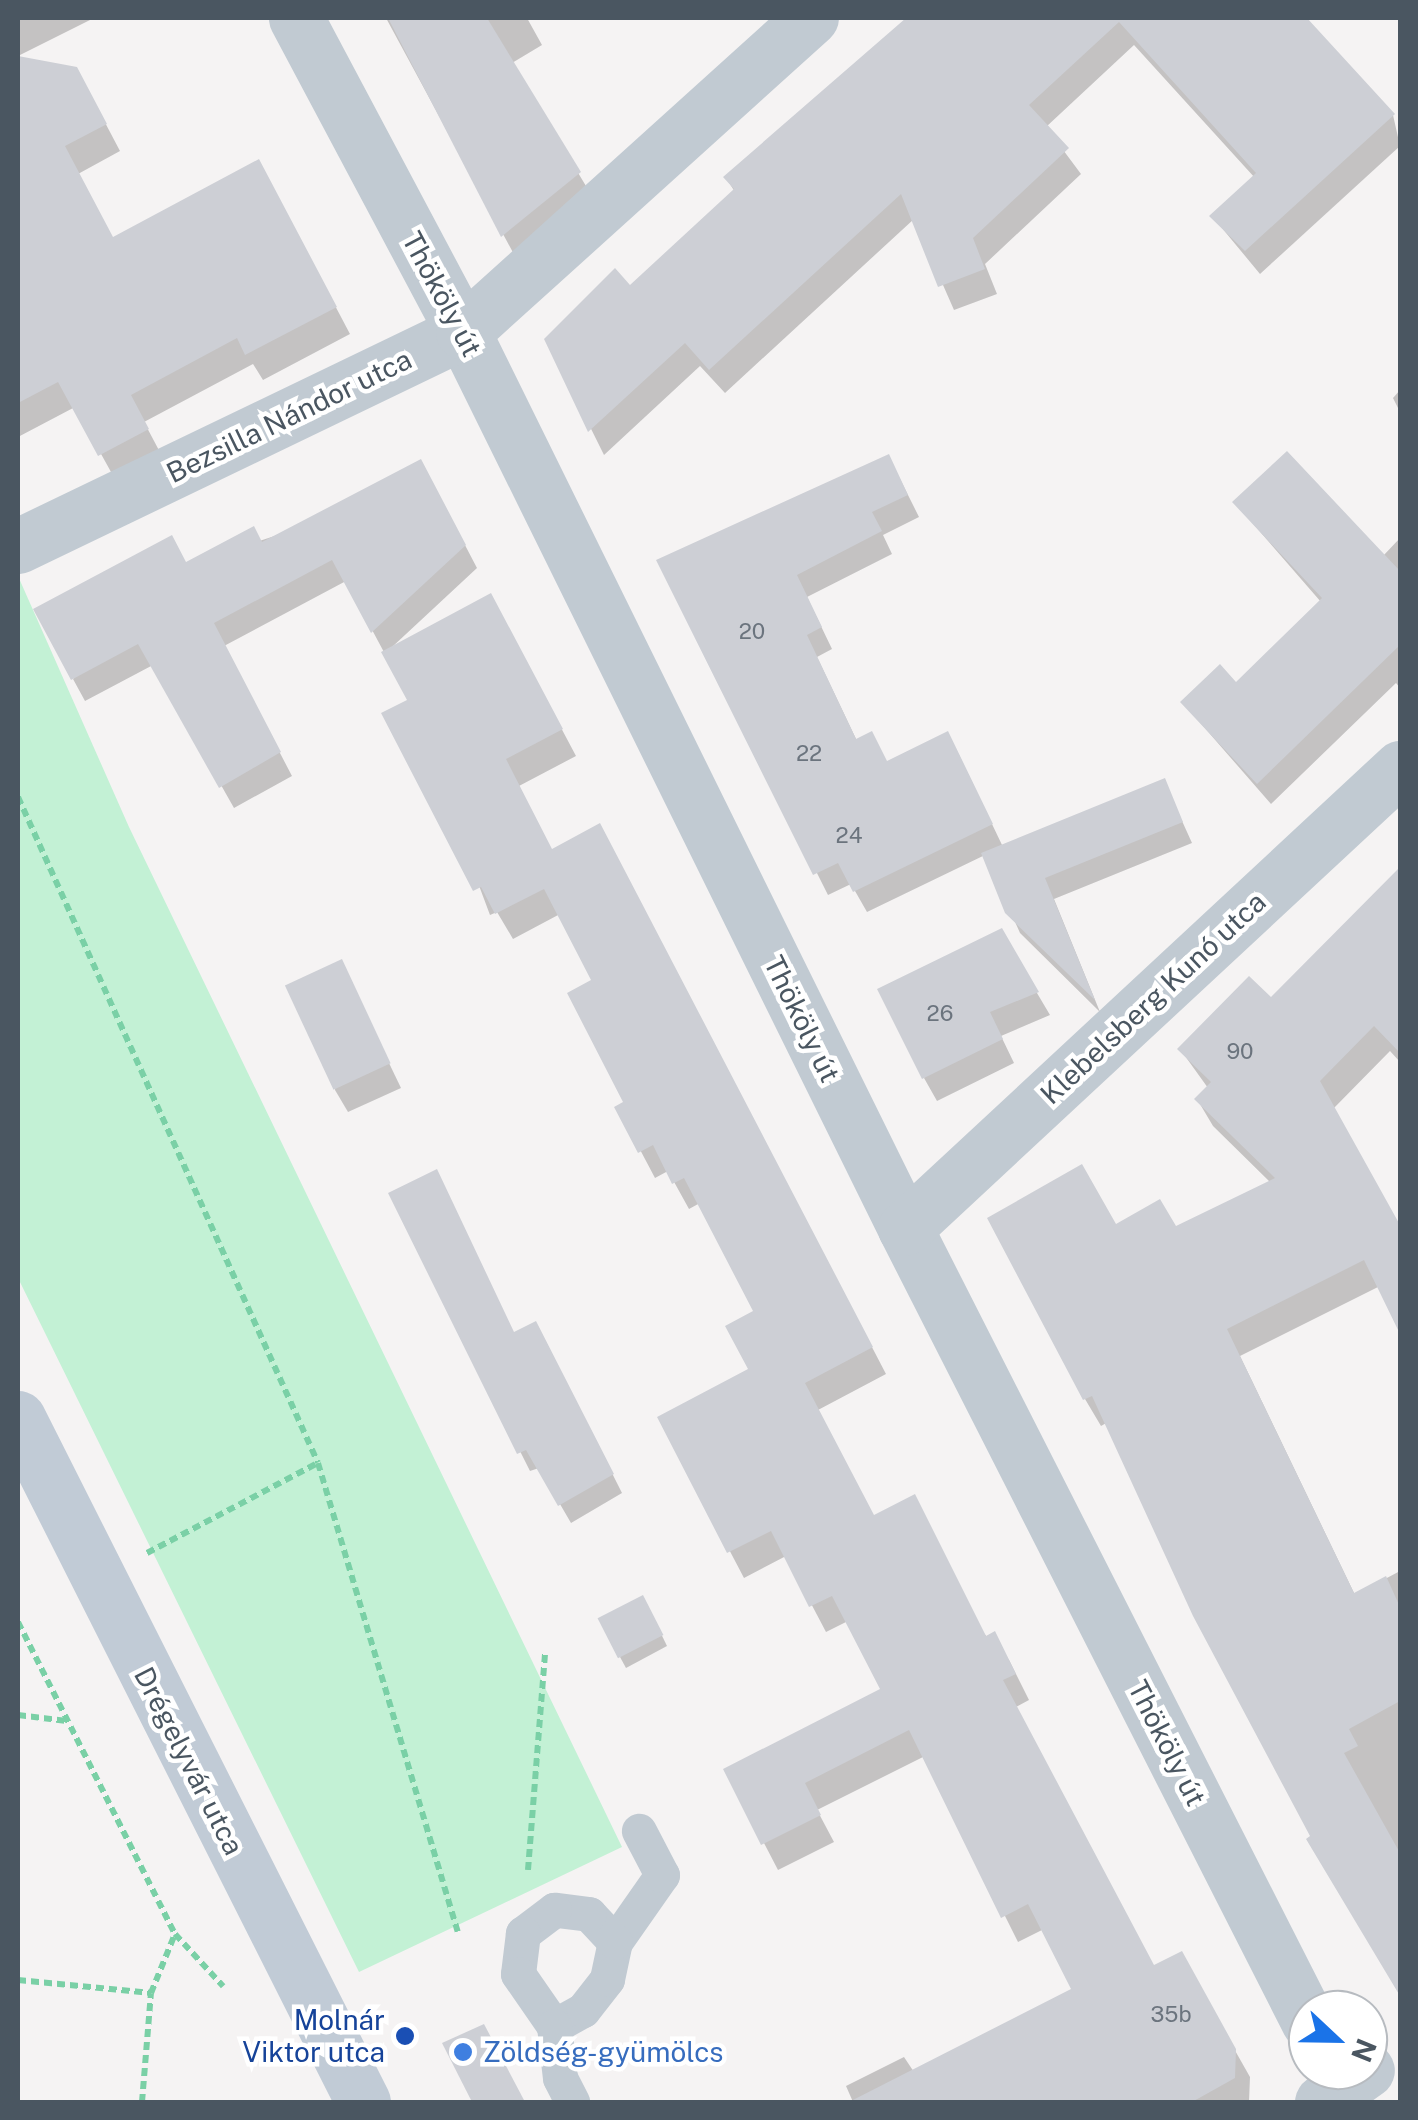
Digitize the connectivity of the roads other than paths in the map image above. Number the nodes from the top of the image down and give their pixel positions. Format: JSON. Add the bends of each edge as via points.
{"nodes":[{"id":1,"x":296,"y":18,"type":"edge"},
{"id":2,"x":811,"y":18,"type":"edge"},
{"id":3,"x":463,"y":332,"type":"junction"},
{"id":4,"x":18,"y":546,"type":"edge"},
{"id":5,"x":1400,"y":768,"type":"edge"},
{"id":6,"x":905,"y":1228,"type":"junction"},
{"id":7,"x":18,"y":1418,"type":"edge"},
{"id":8,"x":639,"y":1831,"type":"dead end"},
{"id":9,"x":615,"y":1942,"type":"junction"},
{"id":10,"x":1292,"y":1990,"type":"edge"},
{"id":11,"x":554,"y":2026,"type":"junction"},
{"id":12,"x":363,"y":2102,"type":"edge"},
{"id":13,"x":572,"y":2102,"type":"edge"}],
"edges":[{"from":1,"to":3,"type":"street","name":"Thököly út"},
{"from":2,"to":3,"type":"street","name":"Bezsilla Nándor utca"},
{"from":3,"to":4,"type":"street","name":"Bezsilla Nándor utca"},
{"from":3,"to":6,"type":"street","name":"Thököly út"},
{"from":5,"to":6,"type":"street","name":"Klebelsberg Kunó utca"},
{"from":6,"to":10,"type":"street","name":"Thököly út"},
{"from":7,"to":12,"type":"main road","name":"Drégelyvár utca"},
{"from":8,"to":9,"type":"lane","via":[[662,1875]]},
{"from":9,"to":11,"type":"lane","via":[[607,1980],[583,2010]]},
{"from":9,"to":11,"type":"lane","via":[[589,1914],[554,1910],[523,1932],[518,1974]]},
{"from":11,"to":13,"type":"lane","via":[[560,2078]]}]}
